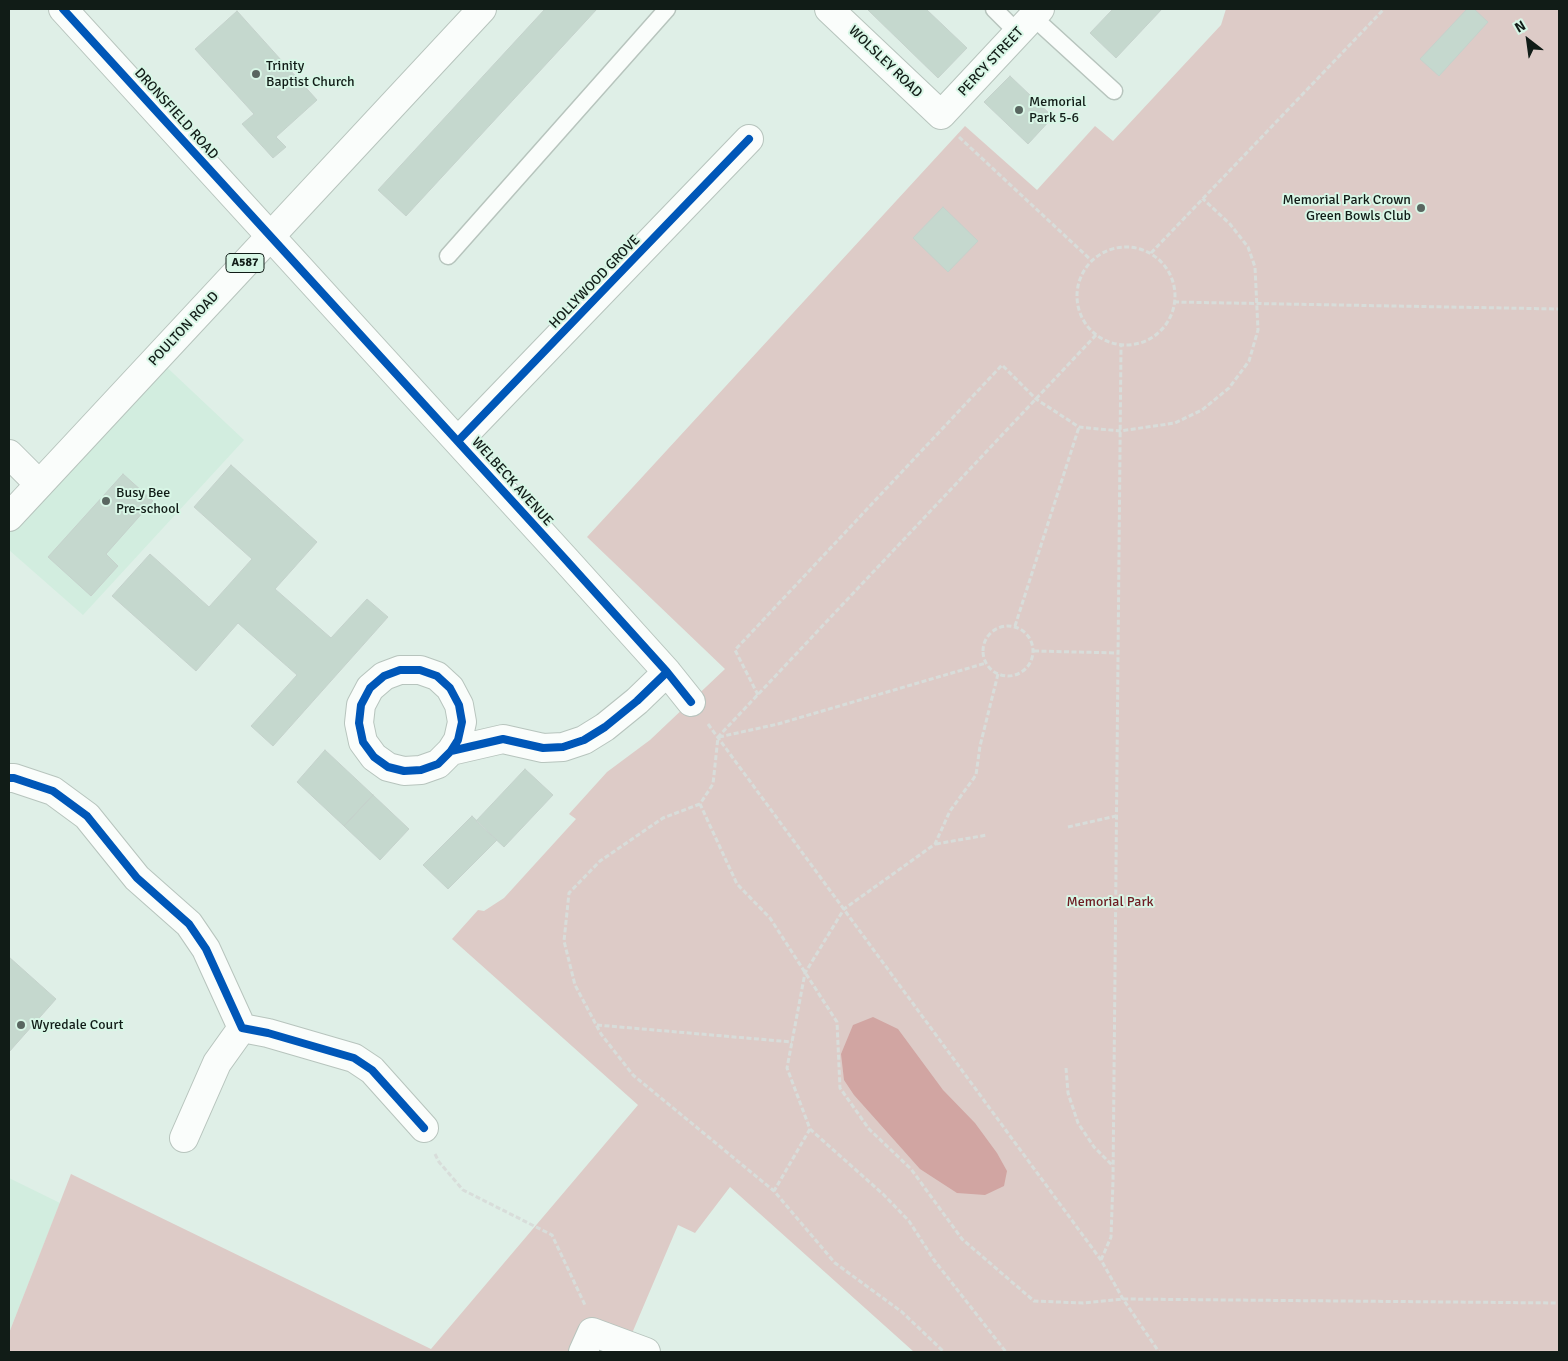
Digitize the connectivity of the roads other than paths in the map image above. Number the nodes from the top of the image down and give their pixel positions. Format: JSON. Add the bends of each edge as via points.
{"nodes":[{"id":1,"x":63,"y":9,"type":"edge"},
{"id":2,"x":482,"y":9,"type":"edge"},
{"id":3,"x":667,"y":9,"type":"edge"},
{"id":4,"x":829,"y":9,"type":"edge"},
{"id":5,"x":994,"y":9,"type":"edge"},
{"id":6,"x":1030,"y":19,"type":"edge"},
{"id":7,"x":1114,"y":91,"type":"dead end"},
{"id":8,"x":941,"y":115,"type":"joint"},
{"id":9,"x":749,"y":139,"type":"dead end"},
{"id":10,"x":270,"y":236,"type":"junction"},
{"id":11,"x":448,"y":256,"type":"dead end"},
{"id":12,"x":458,"y":441,"type":"junction"},
{"id":13,"x":9,"y":454,"type":"edge"},
{"id":14,"x":39,"y":484,"type":"junction"},
{"id":15,"x":9,"y":517,"type":"edge"},
{"id":16,"x":667,"y":672,"type":"junction"},
{"id":17,"x":691,"y":702,"type":"road end"},
{"id":18,"x":451,"y":751,"type":"dead end"},
{"id":19,"x":9,"y":778,"type":"edge"},
{"id":20,"x":242,"y":1028,"type":"junction"},
{"id":21,"x":424,"y":1128,"type":"road end"},
{"id":22,"x":184,"y":1138,"type":"dead end"},
{"id":23,"x":588,"y":1342,"type":"edge"},
{"id":24,"x":646,"y":1352,"type":"edge"}],
"edges":[{"from":1,"to":10,"type":"street","name":"DRONSFIELD ROAD"},
{"from":2,"to":10,"type":"street","name":"POULTON ROAD","number":"A587"},
{"from":3,"to":11,"type":"lane"},
{"from":4,"to":8,"type":"street","name":"WOLSLEY ROAD"},
{"from":5,"to":6,"type":"lane"},
{"from":6,"to":7,"type":"lane"},
{"from":6,"to":8,"type":"street","name":"PERCY STREET"},
{"from":9,"to":12,"type":"street","name":"HOLLYWOOD GROVE"},
{"from":10,"to":12,"type":"street","name":"WELBECK AVENUE"},
{"from":10,"to":14,"type":"street","name":"POULTON ROAD","number":"A587"},
{"from":12,"to":16,"type":"street","name":"WELBECK AVENUE"},
{"from":13,"to":14,"type":"street"},
{"from":14,"to":15,"type":"street","name":"POULTON ROAD","number":"A587"},
{"from":16,"to":17,"type":"street","name":"WELBECK AVENUE"},
{"from":16,"to":18,"type":"street","via":[[618,717],[584,740],[563,747],[544,748],[503,739]]},
{"from":19,"to":20,"type":"street","via":[[53,791],[87,816],[137,878],[189,924],[206,949]]},
{"from":20,"to":21,"type":"street","via":[[354,1058],[372,1070]]},
{"from":20,"to":22,"type":"street","via":[[217,1063]]},
{"from":23,"to":24,"type":"street"}]}
